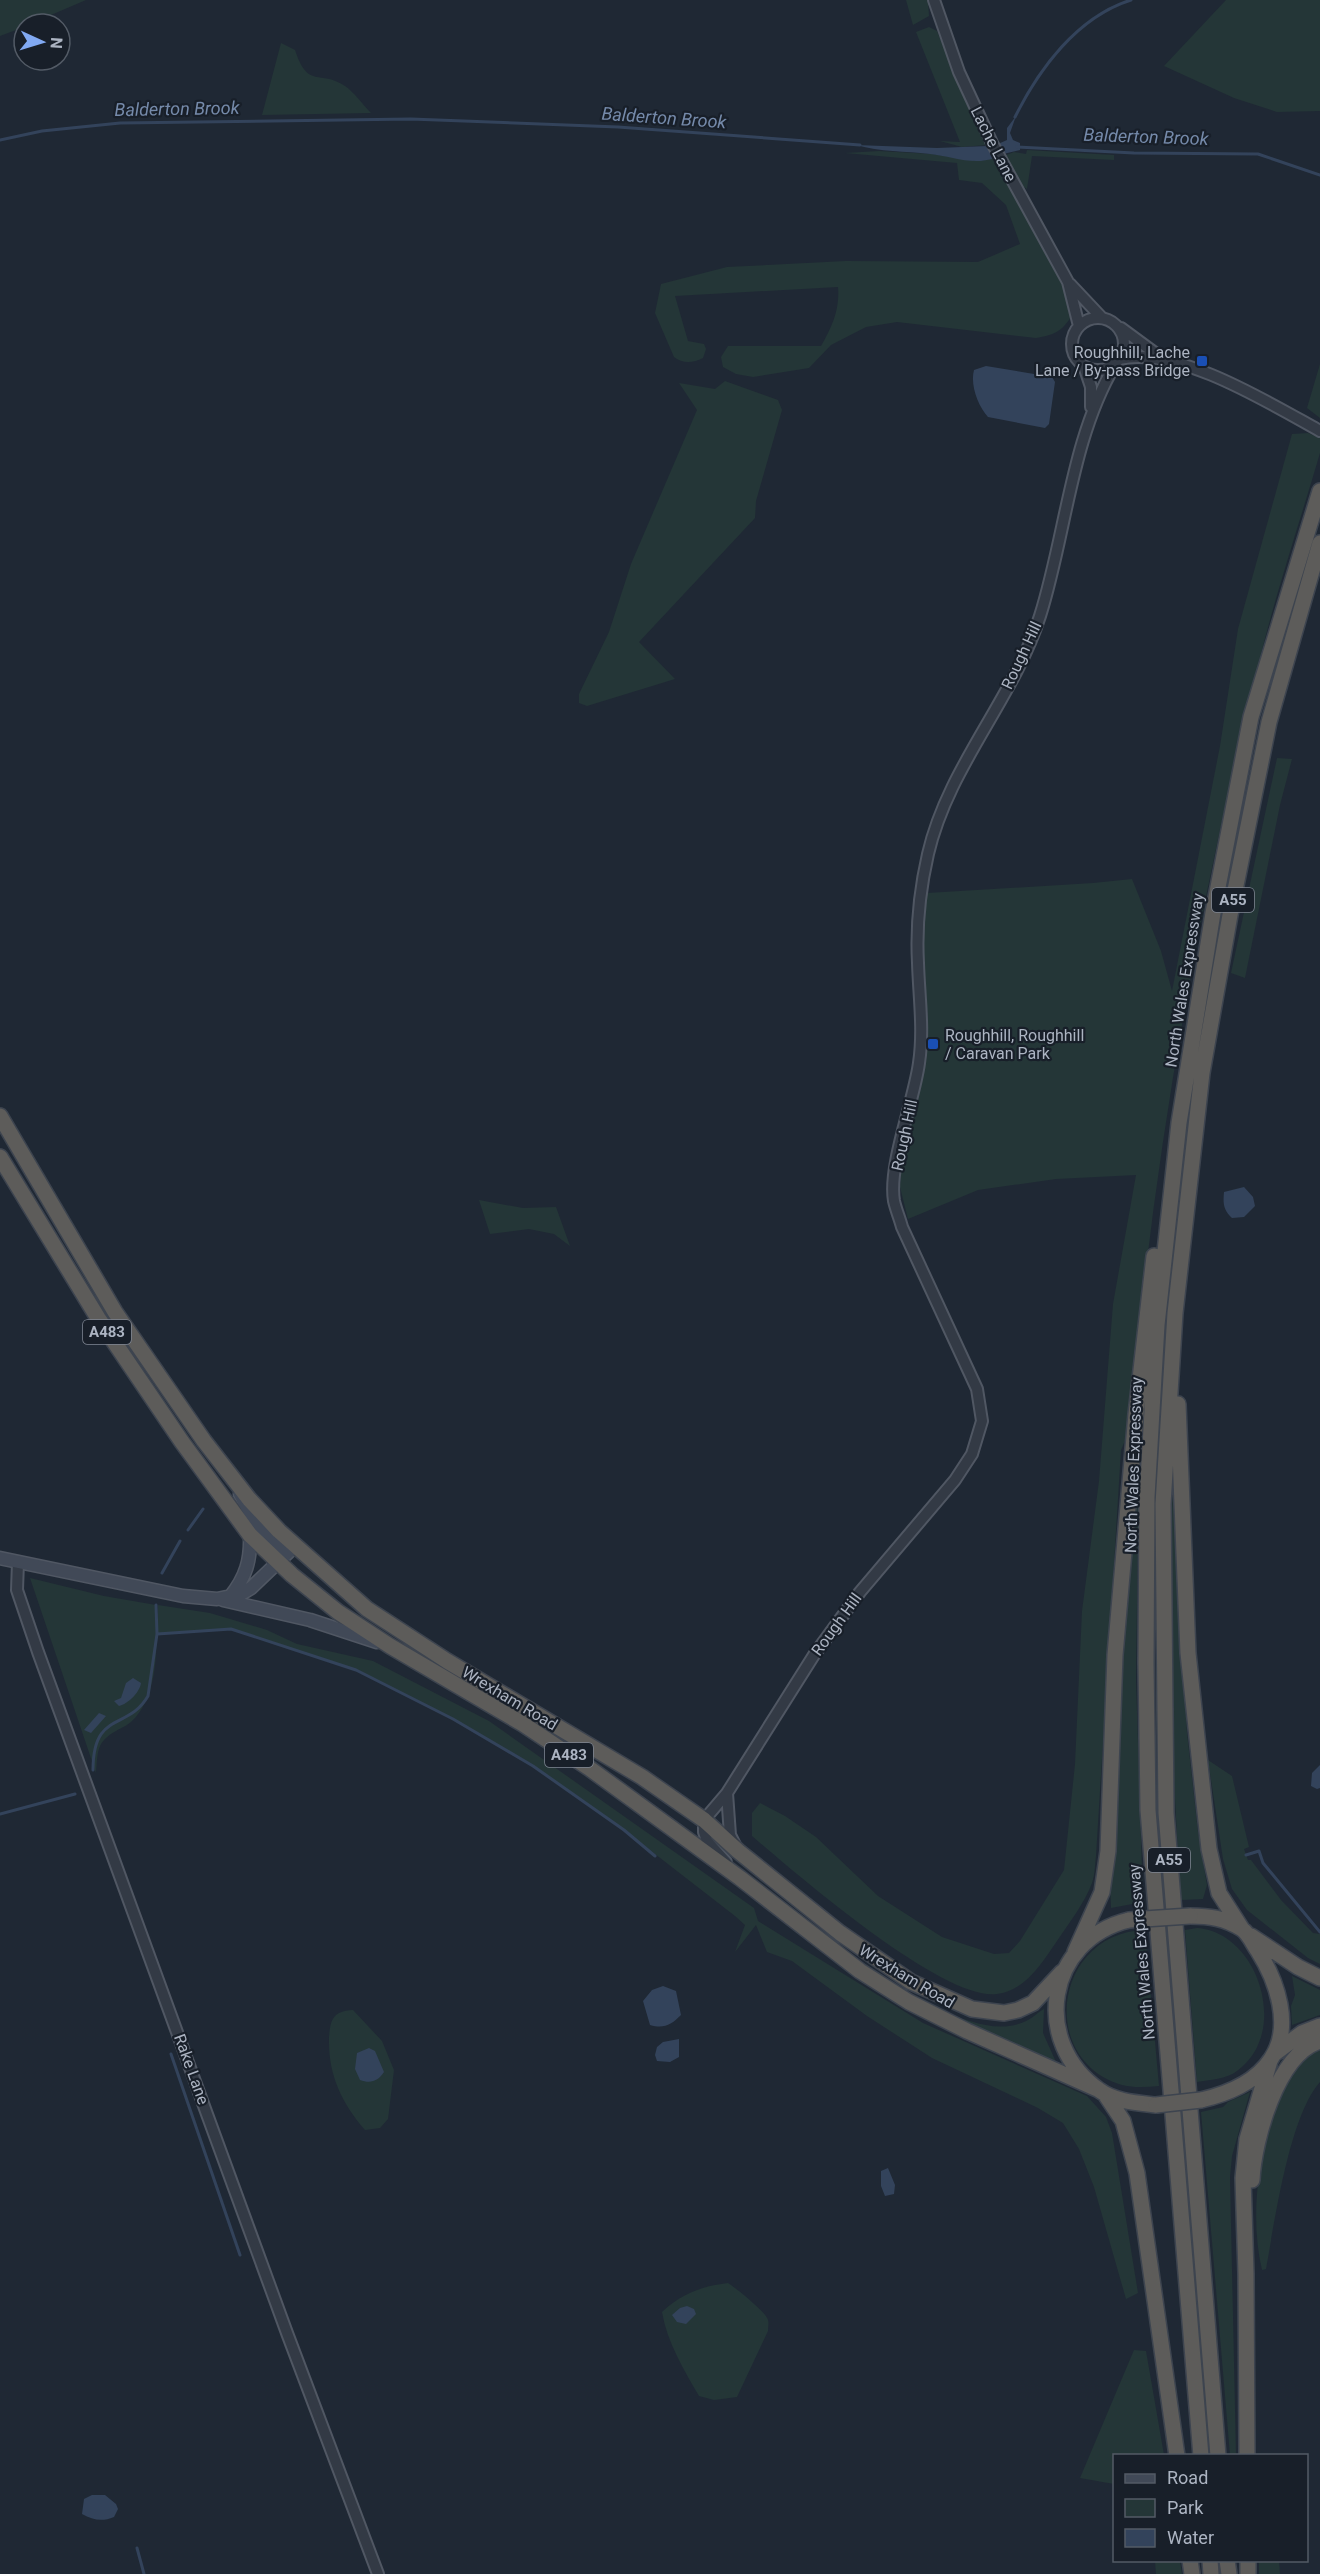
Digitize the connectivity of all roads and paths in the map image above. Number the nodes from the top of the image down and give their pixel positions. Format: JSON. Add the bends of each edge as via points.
{"nodes":[{"id":1,"x":934,"y":0,"type":"edge"},
{"id":2,"x":1068,"y":282,"type":"junction"},
{"id":3,"x":1102,"y":318,"type":"junction"},
{"id":4,"x":1117,"y":325,"type":"junction"},
{"id":5,"x":1079,"y":326,"type":"junction"},
{"id":6,"x":1167,"y":360,"type":"junction"},
{"id":7,"x":1118,"y":362,"type":"junction"},
{"id":8,"x":1084,"y":366,"type":"junction"},
{"id":9,"x":1091,"y":410,"type":"junction"},
{"id":10,"x":1320,"y":431,"type":"edge"},
{"id":11,"x":1320,"y":491,"type":"edge"},
{"id":12,"x":1320,"y":543,"type":"edge"},
{"id":13,"x":0,"y":1116,"type":"edge"},
{"id":14,"x":1179,"y":1124,"type":"junction"},
{"id":15,"x":0,"y":1157,"type":"edge"},
{"id":16,"x":1180,"y":1263,"type":"junction"},
{"id":17,"x":250,"y":1535,"type":"junction"},
{"id":18,"x":286,"y":1554,"type":"junction"},
{"id":19,"x":0,"y":1558,"type":"edge"},
{"id":20,"x":18,"y":1562,"type":"junction"},
{"id":21,"x":223,"y":1598,"type":"junction"},
{"id":22,"x":390,"y":1646,"type":"junction"},
{"id":23,"x":727,"y":1793,"type":"junction"},
{"id":24,"x":704,"y":1820,"type":"junction"},
{"id":25,"x":738,"y":1851,"type":"junction"},
{"id":26,"x":740,"y":1878,"type":"junction"},
{"id":27,"x":1244,"y":1931,"type":"junction"},
{"id":28,"x":1075,"y":1952,"type":"junction"},
{"id":29,"x":1062,"y":1972,"type":"junction"},
{"id":30,"x":1320,"y":1978,"type":"edge"},
{"id":31,"x":1320,"y":2025,"type":"edge"},
{"id":32,"x":1320,"y":2041,"type":"edge"},
{"id":33,"x":1272,"y":2058,"type":"junction"},
{"id":34,"x":1101,"y":2092,"type":"junction"},
{"id":35,"x":1246,"y":2274,"type":"junction"},
{"id":36,"x":1177,"y":2454,"type":"edge"},
{"id":37,"x":1201,"y":2454,"type":"edge"},
{"id":38,"x":1218,"y":2454,"type":"edge"},
{"id":39,"x":1247,"y":2454,"type":"edge"},
{"id":40,"x":378,"y":2574,"type":"edge"}],
"edges":[{"from":1,"to":2,"type":"street","name":"Lache Lane","via":[[959,72],[992,143]]},
{"from":2,"to":3,"type":"street","name":"Lache Lane"},
{"from":2,"to":5,"type":"street","name":"Lache Lane"},
{"from":3,"to":4,"type":"street"},
{"from":3,"to":5,"type":"street"},
{"from":4,"to":6,"type":"street"},
{"from":4,"to":7,"type":"street","via":[[1125,342]]},
{"from":5,"to":8,"type":"street","via":[[1072,349]]},
{"from":6,"to":7,"type":"street","via":[[1133,356]]},
{"from":6,"to":10,"type":"street","via":[[1234,386]]},
{"from":7,"to":8,"type":"street","via":[[1100,370]]},
{"from":7,"to":9,"type":"street","name":"Rough Hill"},
{"from":8,"to":9,"type":"street","name":"Rough Hill"},
{"from":9,"to":23,"type":"street","name":"Rough Hill","via":[[1040,616],[1019,667],[972,748],[940,816],[921,893],[919,1063],[894,1171],[894,1200],[902,1227],[977,1389],[982,1421],[972,1454],[955,1480],[860,1592],[814,1655]]},
{"from":11,"to":14,"type":"highway","name":"North Wales Expressway","number":"A55","via":[[1251,717],[1213,913]]},
{"from":12,"to":16,"type":"highway","name":"North Wales Expressway","number":"A55","via":[[1269,722],[1230,915],[1202,1073]]},
{"from":13,"to":18,"type":"highway","number":"A483","via":[[115,1312]]},
{"from":14,"to":28,"type":"highway","via":[[1154,1258],[1136,1414],[1116,1655],[1108,1851],[1102,1892]]},
{"from":14,"to":37,"type":"highway","name":"North Wales Expressway","number":"A55","via":[[1157,1326],[1148,1497],[1148,1810]]},
{"from":15,"to":17,"type":"highway","number":"A483","via":[[116,1345]]},
{"from":16,"to":27,"type":"highway","via":[[1178,1406],[1188,1653],[1209,1849],[1219,1893]]},
{"from":16,"to":38,"type":"highway","name":"North Wales Expressway","number":"A55","via":[[1163,1504],[1166,1813]]},
{"from":17,"to":18,"type":"highway","number":"A483"},
{"from":17,"to":21,"type":"main road","via":[[249,1565],[244,1577]]},
{"from":18,"to":21,"type":"main road","via":[[251,1588]]},
{"from":18,"to":22,"type":"highway","name":"Wrexham Road","number":"A483","via":[[338,1612]]},
{"from":18,"to":24,"type":"highway","name":"Wrexham Road","number":"A483","via":[[405,1635],[642,1776]]},
{"from":19,"to":20,"type":"main road"},
{"from":20,"to":21,"type":"main road","via":[[183,1596]]},
{"from":20,"to":40,"type":"street","name":"Rake Lane","via":[[17,1590],[38,1652]]},
{"from":21,"to":22,"type":"main road"},
{"from":22,"to":26,"type":"highway","name":"Wrexham Road","number":"A483","via":[[523,1724]]},
{"from":23,"to":24,"type":"street","name":"Rough Hill"},
{"from":23,"to":25,"type":"street","via":[[730,1835]]},
{"from":24,"to":25,"type":"highway","name":"Wrexham Road","number":"A483"},
{"from":24,"to":26,"type":"street","via":[[707,1841]]},
{"from":25,"to":29,"type":"highway","name":"Wrexham Road","number":"A483","via":[[840,1933],[911,1982],[972,2009],[1004,2013],[1018,2010],[1033,2003]]},
{"from":26,"to":34,"type":"highway","name":"Wrexham Road","number":"A483","via":[[860,1971],[909,2002]]},
{"from":27,"to":28,"type":"highway","bridge":true,"via":[[1223,1919],[1207,1916],[1129,1920],[1113,1923]]},
{"from":27,"to":30,"type":"highway"},
{"from":27,"to":33,"type":"highway","via":[[1268,1968],[1278,1993],[1281,2020]]},
{"from":28,"to":29,"type":"highway"},
{"from":29,"to":34,"type":"highway","via":[[1057,1993],[1059,2033],[1075,2065]]},
{"from":31,"to":33,"type":"highway","via":[[1302,2033]]},
{"from":32,"to":35,"type":"highway","via":[[1304,2049],[1289,2066],[1261,2130],[1252,2175]]},
{"from":33,"to":34,"type":"highway","bridge":true,"via":[[1252,2079],[1220,2096],[1202,2100],[1156,2105]]},
{"from":33,"to":35,"type":"highway","via":[[1247,2139],[1243,2178]]},
{"from":34,"to":36,"type":"highway","via":[[1123,2121],[1137,2174]]},
{"from":35,"to":39,"type":"highway"}]}
